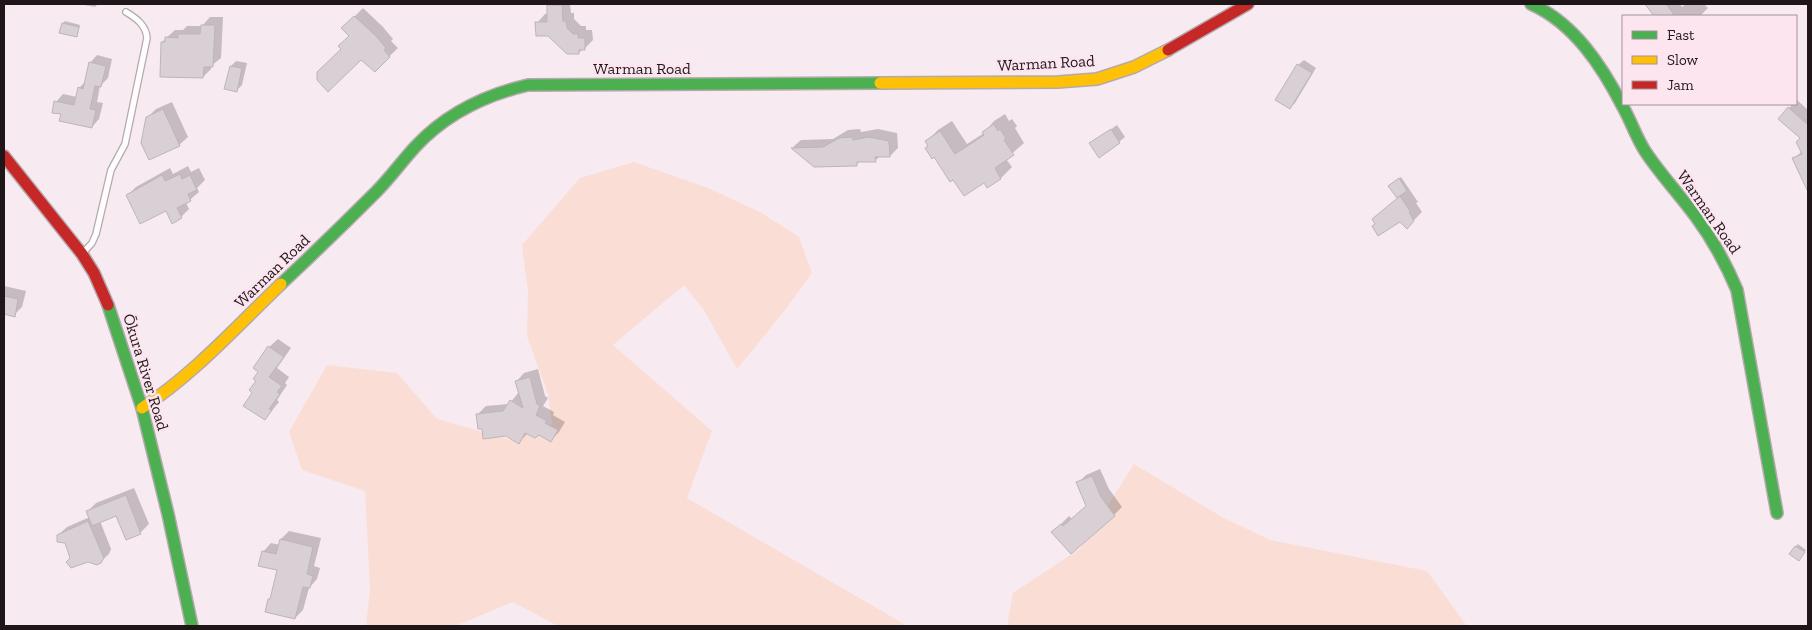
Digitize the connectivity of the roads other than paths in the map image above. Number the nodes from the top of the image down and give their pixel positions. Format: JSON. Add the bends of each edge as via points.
{"nodes":[{"id":1,"x":1248,"y":4,"type":"edge"},
{"id":2,"x":1531,"y":4,"type":"edge"},
{"id":3,"x":126,"y":12,"type":"dead end"},
{"id":4,"x":1622,"y":103,"type":"edge"},
{"id":5,"x":1623,"y":105,"type":"edge"},
{"id":6,"x":4,"y":156,"type":"edge"},
{"id":7,"x":82,"y":254,"type":"junction"},
{"id":8,"x":142,"y":408,"type":"junction"},
{"id":9,"x":1777,"y":513,"type":"dead end"},
{"id":10,"x":192,"y":626,"type":"edge"}],
"edges":[{"from":1,"to":8,"type":"street","name":"Warman Road","via":[[1134,68],[1097,78],[1048,82],[528,85],[490,95],[437,126],[367,202],[196,366]]},
{"from":2,"to":4,"type":"street","name":"Warman Road","via":[[1568,27]]},
{"from":3,"to":7,"type":"lane","via":[[140,22],[146,38],[125,144],[110,170],[96,234]]},
{"from":5,"to":9,"type":"street","name":"Warman Road","via":[[1645,151],[1724,257],[1737,290]]},
{"from":6,"to":7,"type":"street","name":"Ōkura River Road"},
{"from":7,"to":8,"type":"street","name":"Ōkura River Road","via":[[110,309]]},
{"from":8,"to":10,"type":"street","name":"Ōkura River Road"}]}
